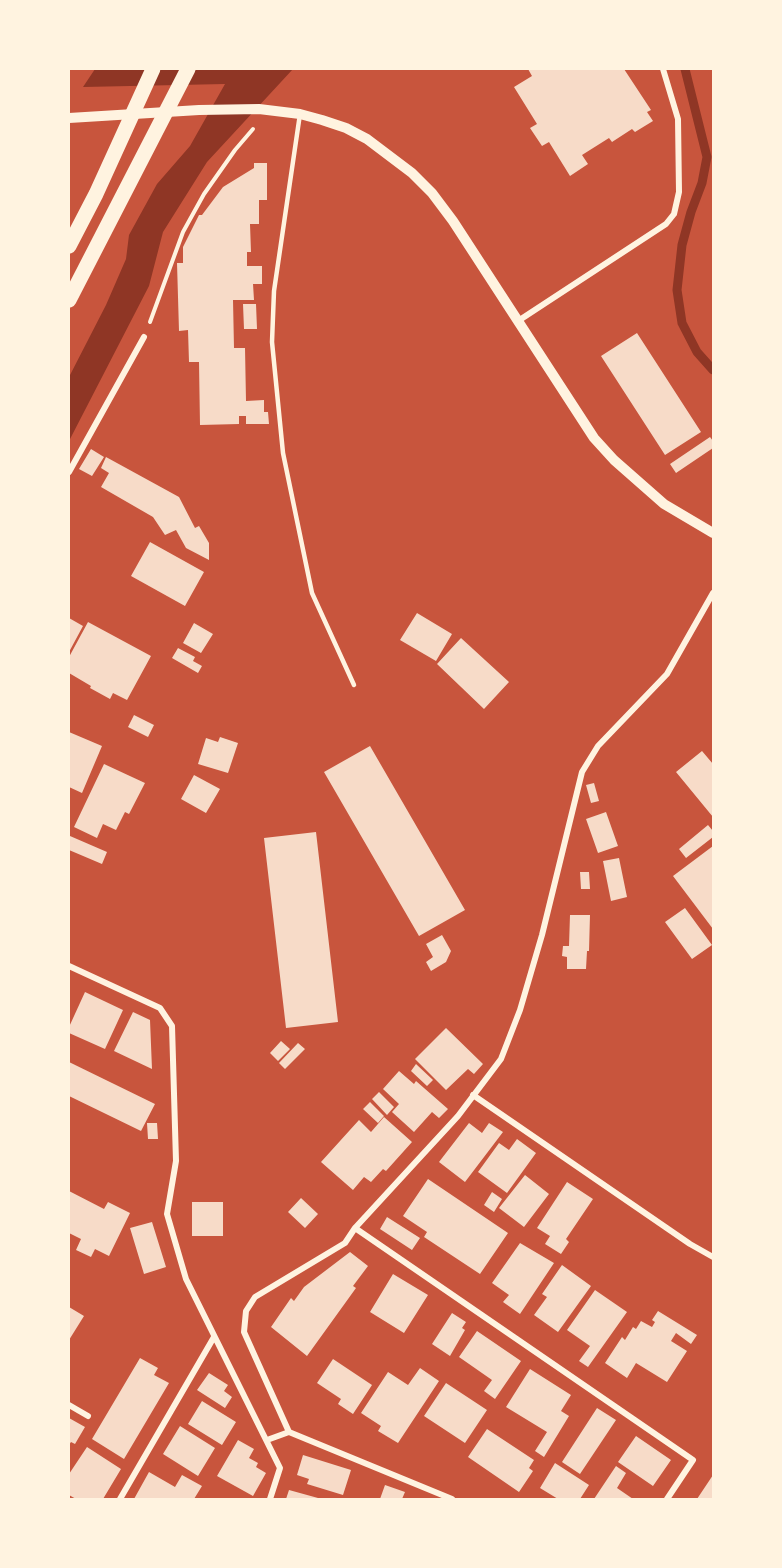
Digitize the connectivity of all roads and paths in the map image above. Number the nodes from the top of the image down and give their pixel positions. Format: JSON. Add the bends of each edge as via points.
{"nodes":[{"id":1,"x":153,"y":69,"type":"edge"},
{"id":2,"x":188,"y":69,"type":"edge"},
{"id":3,"x":663,"y":69,"type":"edge"},
{"id":4,"x":265,"y":110,"type":"junction"},
{"id":5,"x":166,"y":113,"type":"junction"},
{"id":6,"x":132,"y":114,"type":"junction"},
{"id":7,"x":300,"y":114,"type":"junction"},
{"id":8,"x":69,"y":118,"type":"edge"},
{"id":9,"x":69,"y":246,"type":"edge"},
{"id":10,"x":69,"y":300,"type":"edge"},
{"id":11,"x":518,"y":321,"type":"junction"},
{"id":12,"x":144,"y":337,"type":"joint"},
{"id":13,"x":69,"y":472,"type":"edge"},
{"id":14,"x":713,"y":533,"type":"edge"},
{"id":15,"x":713,"y":593,"type":"edge"},
{"id":16,"x":354,"y":685,"type":"dead end"},
{"id":17,"x":69,"y":966,"type":"edge"},
{"id":18,"x":473,"y":1095,"type":"junction"},
{"id":19,"x":355,"y":1228,"type":"junction"},
{"id":20,"x":713,"y":1257,"type":"edge"},
{"id":21,"x":214,"y":1337,"type":"junction"},
{"id":22,"x":69,"y":1405,"type":"edge"},
{"id":23,"x":88,"y":1416,"type":"dead end"},
{"id":24,"x":289,"y":1432,"type":"junction"},
{"id":25,"x":267,"y":1440,"type":"junction"},
{"id":26,"x":120,"y":1499,"type":"edge"},
{"id":27,"x":270,"y":1499,"type":"edge"},
{"id":28,"x":452,"y":1499,"type":"edge"},
{"id":29,"x":667,"y":1499,"type":"edge"}],
"edges":[{"from":1,"to":6,"type":"main road"},
{"from":2,"to":5,"type":"main road"},
{"from":3,"to":11,"type":"street","via":[[678,119],[679,192],[674,214],[666,224]]},
{"from":4,"to":5,"type":"street"},
{"from":4,"to":7,"type":"street"},
{"from":4,"to":12,"type":"path","via":[[204,194],[183,232]]},
{"from":5,"to":6,"type":"street"},
{"from":5,"to":10,"type":"main road"},
{"from":6,"to":8,"type":"street"},
{"from":6,"to":9,"type":"main road"},
{"from":7,"to":11,"type":"street","via":[[345,128],[412,173],[453,221]]},
{"from":7,"to":16,"type":"lane","via":[[274,291],[272,342],[283,453],[312,593]]},
{"from":11,"to":14,"type":"street","via":[[594,438],[614,460],[664,504]]},
{"from":12,"to":13,"type":"street"},
{"from":15,"to":18,"type":"street","via":[[667,674],[598,746],[582,772],[520,1010],[501,1059]]},
{"from":17,"to":21,"type":"street","via":[[160,1008],[172,1026],[176,1161],[167,1214],[186,1278]]},
{"from":18,"to":19,"type":"street"},
{"from":18,"to":20,"type":"street"},
{"from":19,"to":24,"type":"street","via":[[345,1243],[255,1297],[246,1311],[243,1332]]},
{"from":19,"to":29,"type":"street","via":[[693,1460]]},
{"from":21,"to":25,"type":"street"},
{"from":21,"to":26,"type":"street"},
{"from":22,"to":23,"type":"street"},
{"from":24,"to":25,"type":"street"},
{"from":24,"to":28,"type":"street"},
{"from":25,"to":27,"type":"street","via":[[280,1468]]}]}
